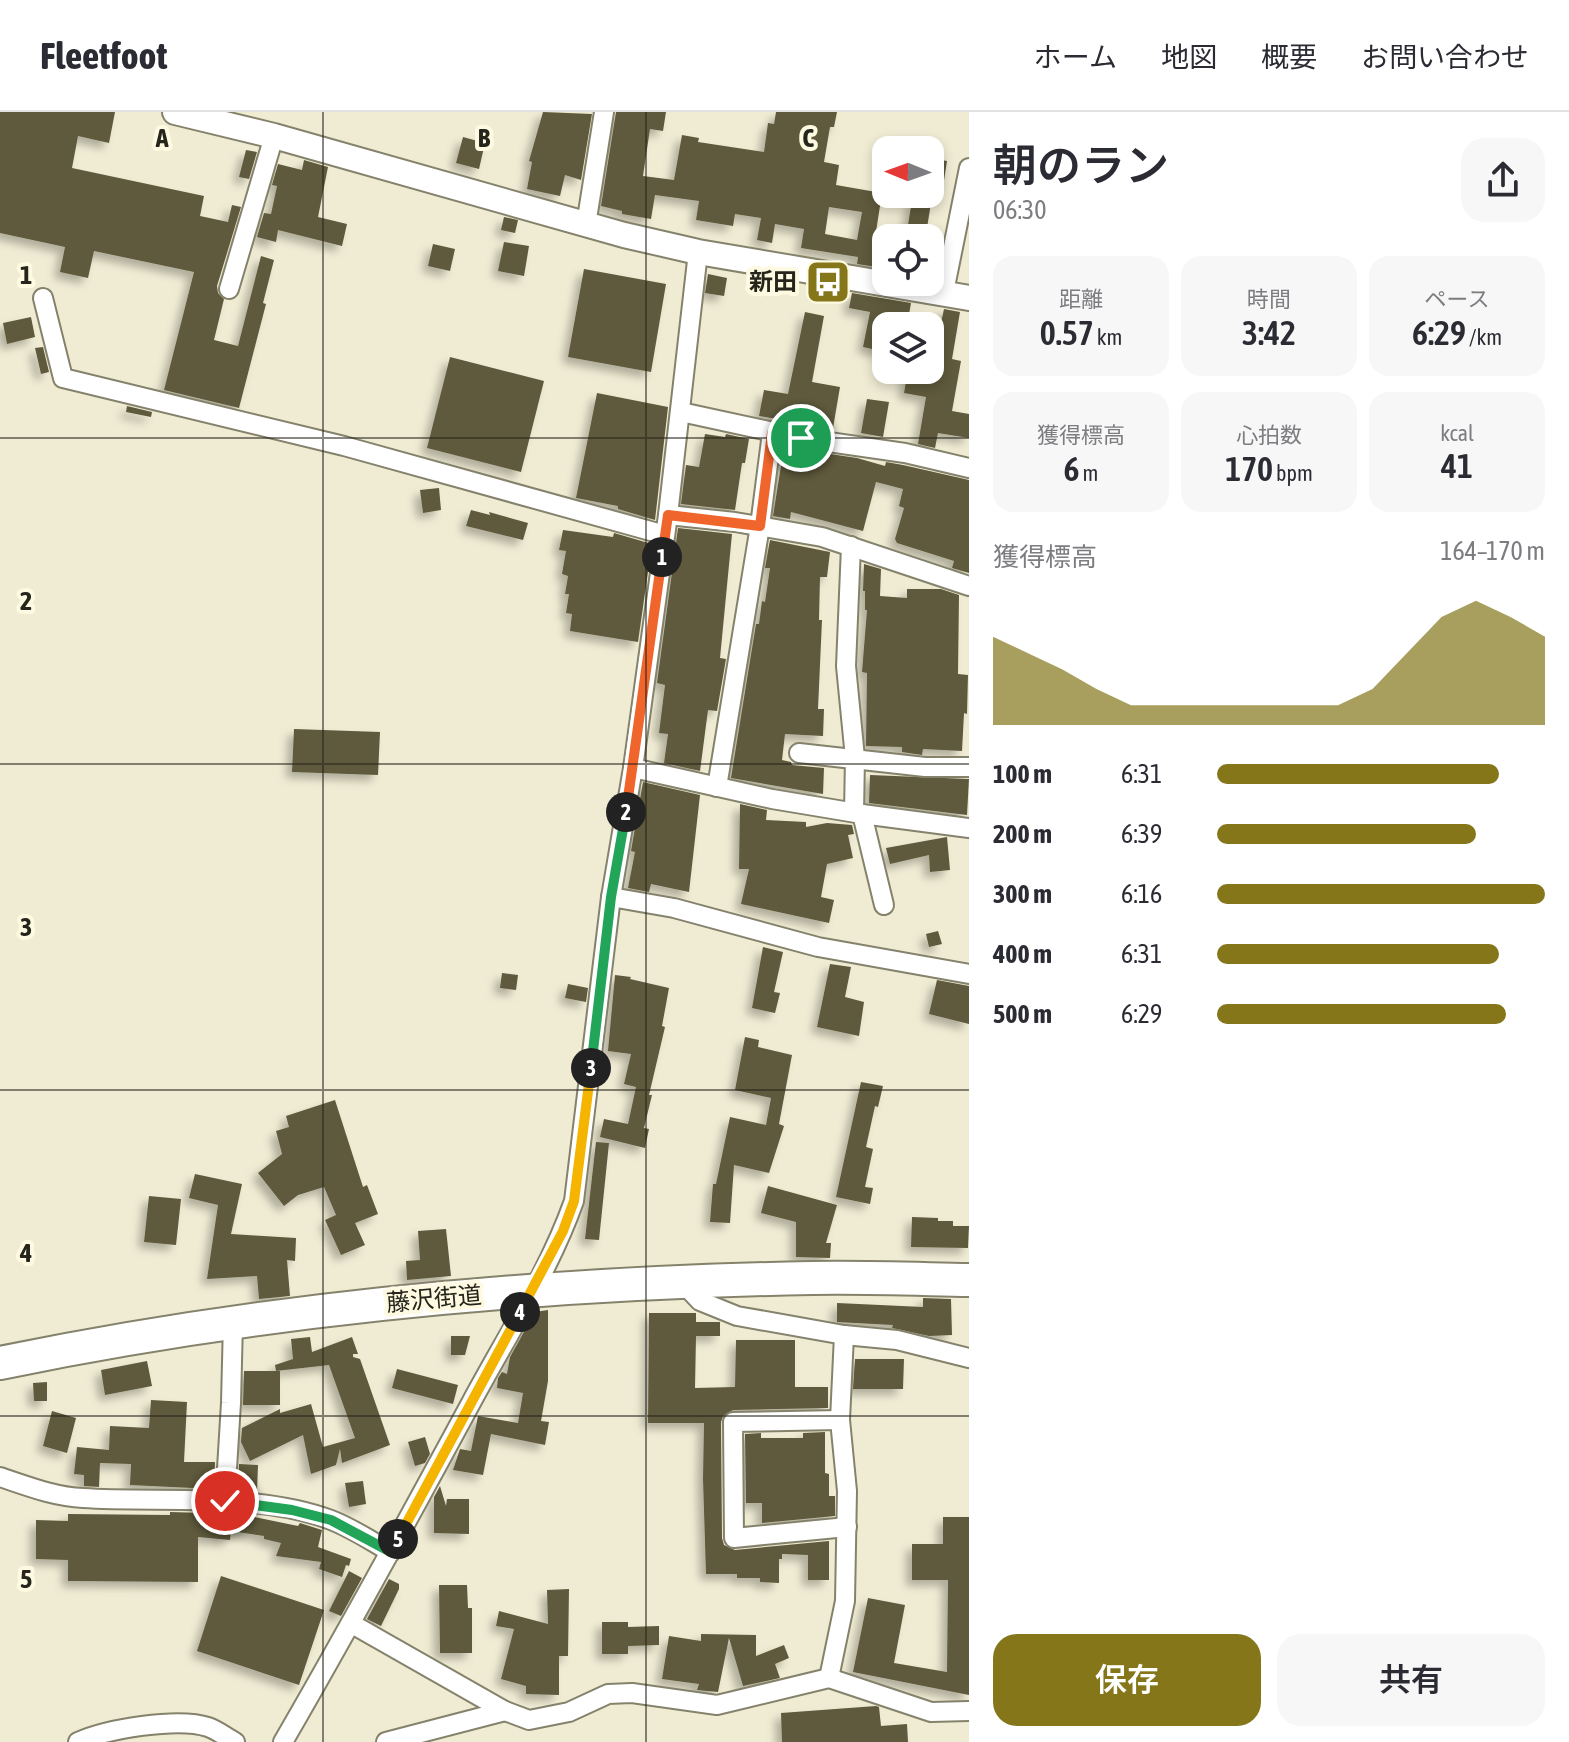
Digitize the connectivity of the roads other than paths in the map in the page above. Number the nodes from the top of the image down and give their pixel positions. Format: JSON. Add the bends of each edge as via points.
{"nodes":[{"id":1,"x":175,"y":112,"type":"edge"},
{"id":2,"x":604,"y":112,"type":"edge"},
{"id":3,"x":274,"y":136,"type":"junction"},
{"id":4,"x":969,"y":168,"type":"edge"},
{"id":5,"x":586,"y":225,"type":"junction"},
{"id":6,"x":698,"y":252,"type":"junction"},
{"id":7,"x":872,"y":280,"type":"edge"},
{"id":8,"x":229,"y":289,"type":"dead end"},
{"id":9,"x":944,"y":292,"type":"joint"},
{"id":10,"x":43,"y":298,"type":"dead end"},
{"id":11,"x":969,"y":298,"type":"edge"},
{"id":12,"x":681,"y":412,"type":"junction"},
{"id":13,"x":772,"y":433,"type":"junction"},
{"id":14,"x":969,"y":468,"type":"edge"},
{"id":15,"x":668,"y":515,"type":"junction"},
{"id":16,"x":760,"y":526,"type":"junction"},
{"id":17,"x":665,"y":535,"type":"junction"},
{"id":18,"x":851,"y":546,"type":"junction"},
{"id":19,"x":969,"y":586,"type":"edge"},
{"id":20,"x":799,"y":753,"type":"dead end"},
{"id":21,"x":855,"y":758,"type":"junction"},
{"id":22,"x":969,"y":767,"type":"edge"},
{"id":23,"x":633,"y":768,"type":"junction"},
{"id":24,"x":717,"y":787,"type":"junction"},
{"id":25,"x":858,"y":813,"type":"junction"},
{"id":26,"x":969,"y":828,"type":"edge"},
{"id":27,"x":611,"y":897,"type":"junction"},
{"id":28,"x":884,"y":905,"type":"dead end"},
{"id":29,"x":969,"y":974,"type":"edge"},
{"id":30,"x":969,"y":1280,"type":"edge"},
{"id":31,"x":682,"y":1282,"type":"junction"},
{"id":32,"x":532,"y":1291,"type":"junction"},
{"id":33,"x":233,"y":1322,"type":"junction"},
{"id":34,"x":844,"y":1335,"type":"junction"},
{"id":35,"x":969,"y":1358,"type":"edge"},
{"id":36,"x":0,"y":1363,"type":"edge"},
{"id":37,"x":840,"y":1420,"type":"junction"},
{"id":38,"x":0,"y":1477,"type":"edge"},
{"id":39,"x":225,"y":1501,"type":"junction"},
{"id":40,"x":847,"y":1527,"type":"junction"},
{"id":41,"x":391,"y":1552,"type":"junction"},
{"id":42,"x":352,"y":1624,"type":"junction"},
{"id":43,"x":829,"y":1678,"type":"junction"},
{"id":44,"x":505,"y":1711,"type":"junction"},
{"id":45,"x":969,"y":1711,"type":"edge"},
{"id":46,"x":78,"y":1742,"type":"edge"},
{"id":47,"x":235,"y":1742,"type":"edge"},
{"id":48,"x":283,"y":1742,"type":"edge"},
{"id":49,"x":386,"y":1742,"type":"edge"}],
"edges":[{"from":1,"to":3,"type":"street"},
{"from":2,"to":5,"type":"street"},
{"from":3,"to":5,"type":"street"},
{"from":3,"to":8,"type":"street"},
{"from":4,"to":9,"type":"street"},
{"from":5,"to":6,"type":"street"},
{"from":6,"to":7,"type":"street"},
{"from":6,"to":12,"type":"street"},
{"from":9,"to":11,"type":"street"},
{"from":10,"to":17,"type":"street","via":[[63,378],[344,446]]},
{"from":12,"to":13,"type":"street"},
{"from":12,"to":15,"type":"street"},
{"from":13,"to":14,"type":"street"},
{"from":13,"to":16,"type":"street"},
{"from":15,"to":16,"type":"street"},
{"from":15,"to":17,"type":"street"},
{"from":16,"to":18,"type":"street"},
{"from":16,"to":24,"type":"street"},
{"from":17,"to":23,"type":"street"},
{"from":18,"to":19,"type":"street"},
{"from":18,"to":21,"type":"street","via":[[846,666]]},
{"from":20,"to":21,"type":"street"},
{"from":21,"to":22,"type":"street"},
{"from":21,"to":25,"type":"street"},
{"from":23,"to":24,"type":"street"},
{"from":23,"to":27,"type":"street"},
{"from":24,"to":25,"type":"street"},
{"from":25,"to":26,"type":"street"},
{"from":25,"to":28,"type":"street"},
{"from":27,"to":29,"type":"street","via":[[688,911],[818,947]]},
{"from":27,"to":32,"type":"street","via":[[574,1201]]},
{"from":30,"to":31,"type":"highway","name":"藤沢街道"},
{"from":31,"to":32,"type":"highway","name":"藤沢街道"},
{"from":31,"to":34,"type":"street","via":[[700,1301],[737,1316]]},
{"from":32,"to":33,"type":"highway","name":"藤沢街道"},
{"from":32,"to":41,"type":"street"},
{"from":33,"to":36,"type":"highway","name":"藤沢街道"},
{"from":33,"to":39,"type":"street"},
{"from":34,"to":35,"type":"street","via":[[897,1340]]},
{"from":34,"to":37,"type":"street"},
{"from":37,"to":40,"type":"street"},
{"from":37,"to":40,"type":"street","via":[[733,1422],[734,1538]]},
{"from":38,"to":39,"type":"street","via":[[79,1498]]},
{"from":39,"to":41,"type":"street","via":[[331,1520]]},
{"from":40,"to":43,"type":"street","via":[[845,1601]]},
{"from":41,"to":42,"type":"street"},
{"from":42,"to":44,"type":"street"},
{"from":42,"to":48,"type":"street"},
{"from":43,"to":44,"type":"street","via":[[717,1705],[632,1693],[608,1694],[569,1712],[529,1720]]},
{"from":43,"to":45,"type":"street","via":[[931,1712]]},
{"from":44,"to":49,"type":"street"},
{"from":46,"to":47,"type":"street","via":[[179,1724],[207,1727]]}]}
